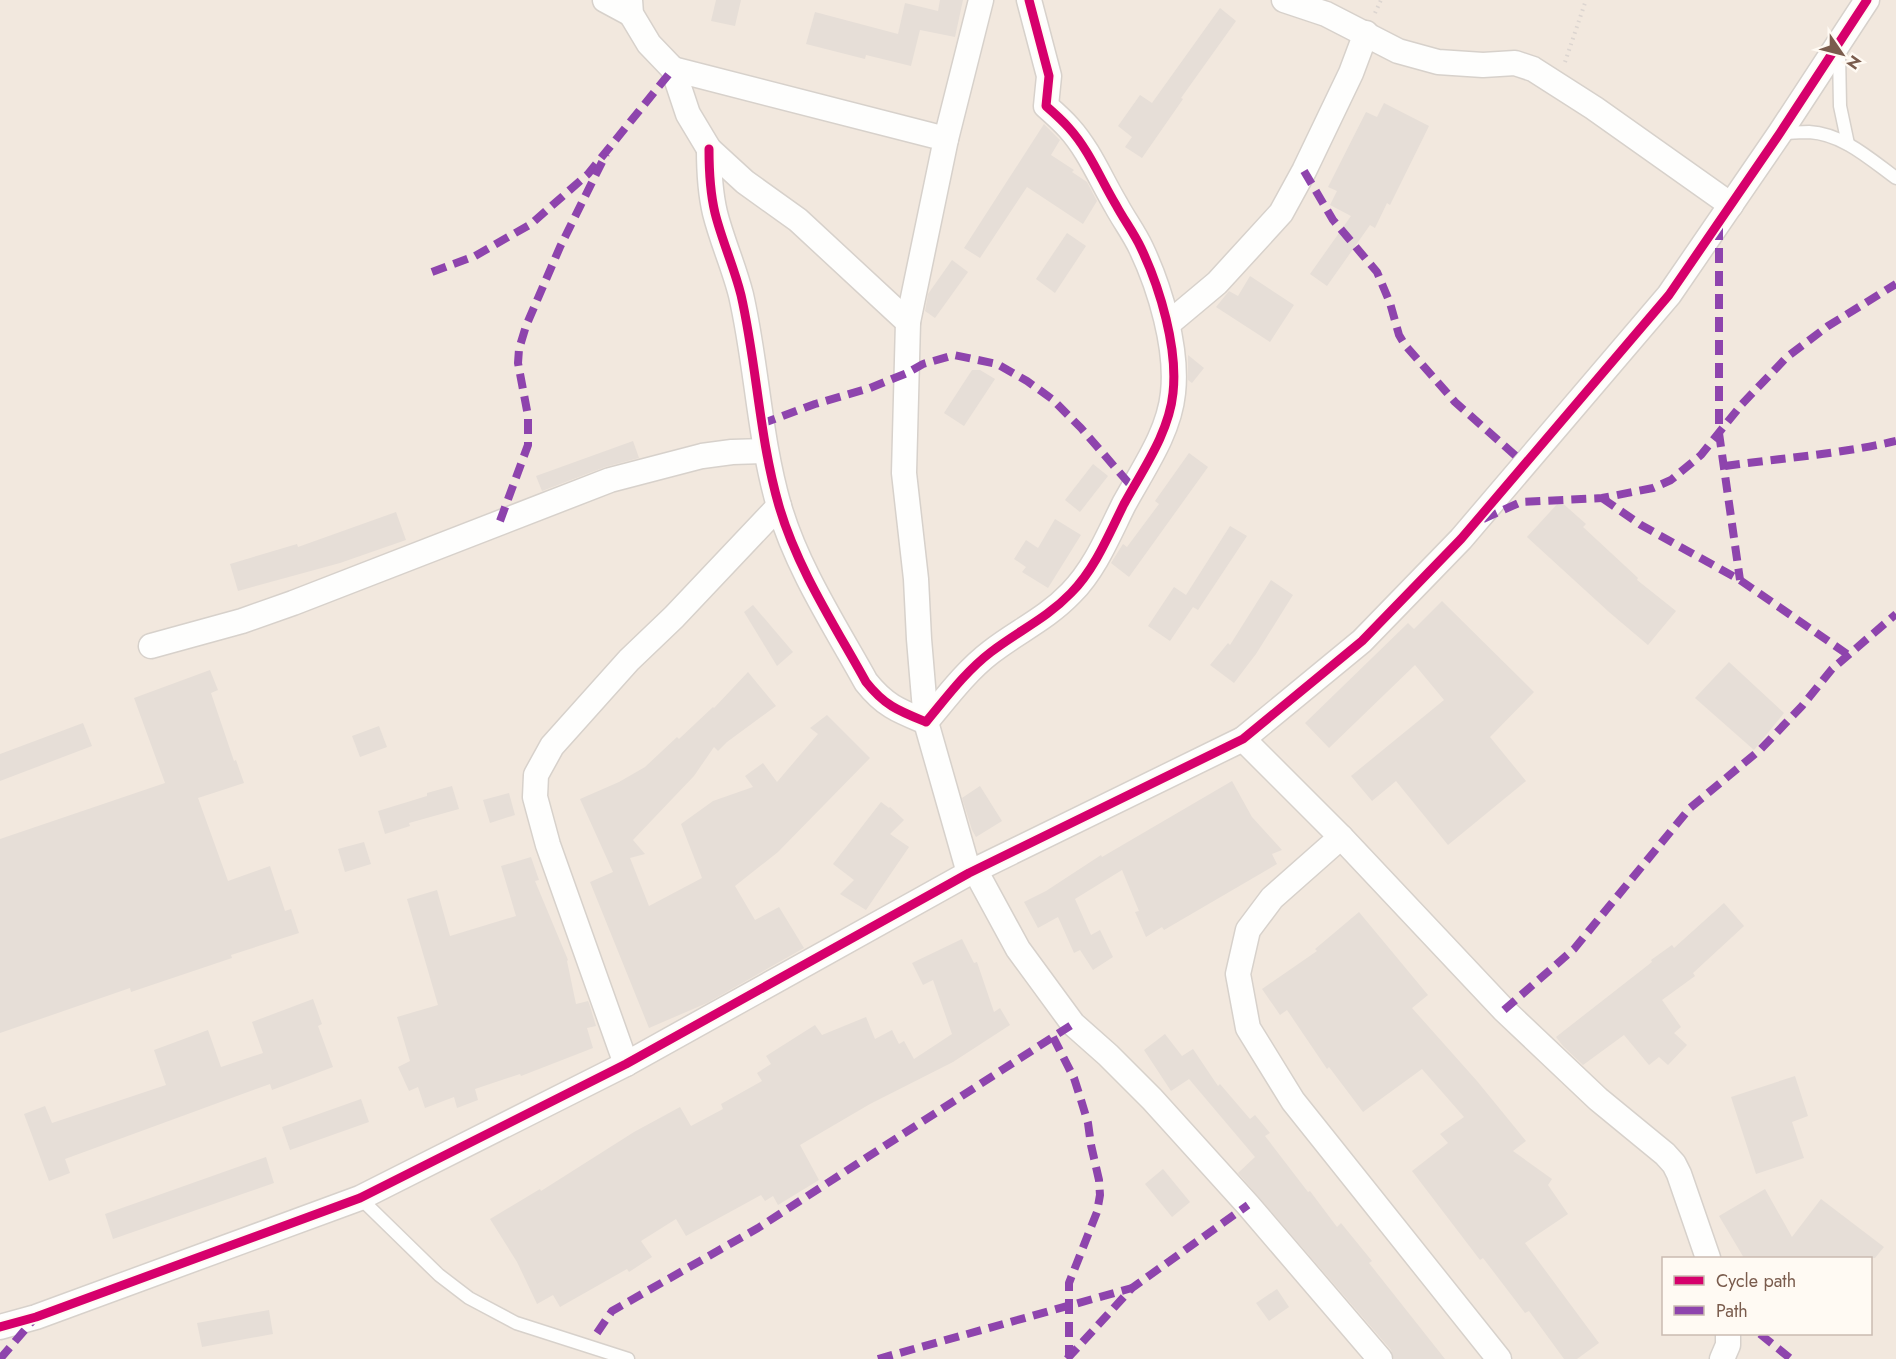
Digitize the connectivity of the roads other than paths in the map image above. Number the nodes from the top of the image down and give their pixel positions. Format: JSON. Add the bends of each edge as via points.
{"nodes":[{"id":1,"x":605,"y":0,"type":"edge"},
{"id":2,"x":981,"y":0,"type":"edge"},
{"id":3,"x":1029,"y":0,"type":"edge"},
{"id":4,"x":1284,"y":0,"type":"edge"},
{"id":5,"x":1866,"y":0,"type":"edge"},
{"id":6,"x":630,"y":7,"type":"edge"},
{"id":7,"x":1366,"y":33,"type":"junction"},
{"id":8,"x":1840,"y":42,"type":"junction"},
{"id":9,"x":673,"y":69,"type":"junction"},
{"id":10,"x":1780,"y":133,"type":"junction"},
{"id":11,"x":946,"y":139,"type":"junction"},
{"id":12,"x":1848,"y":144,"type":"junction"},
{"id":13,"x":709,"y":149,"type":"junction"},
{"id":14,"x":1896,"y":178,"type":"edge"},
{"id":15,"x":1731,"y":205,"type":"junction"},
{"id":16,"x":908,"y":322,"type":"junction"},
{"id":17,"x":1168,"y":324,"type":"junction"},
{"id":18,"x":765,"y":451,"type":"junction"},
{"id":19,"x":779,"y":506,"type":"junction"},
{"id":20,"x":151,"y":646,"type":"dead end"},
{"id":21,"x":926,"y":722,"type":"junction"},
{"id":22,"x":1243,"y":740,"type":"junction"},
{"id":23,"x":1341,"y":837,"type":"junction"},
{"id":24,"x":972,"y":872,"type":"junction"},
{"id":25,"x":626,"y":1064,"type":"junction"},
{"id":26,"x":360,"y":1198,"type":"junction"},
{"id":27,"x":1708,"y":1257,"type":"edge"},
{"id":28,"x":0,"y":1327,"type":"edge"},
{"id":29,"x":1728,"y":1335,"type":"edge"},
{"id":30,"x":628,"y":1359,"type":"edge"},
{"id":31,"x":1380,"y":1359,"type":"edge"},
{"id":32,"x":1499,"y":1359,"type":"edge"},
{"id":33,"x":1722,"y":1359,"type":"edge"}],
"edges":[{"from":1,"to":6,"type":"street"},
{"from":2,"to":11,"type":"street"},
{"from":3,"to":17,"type":"street","via":[[1049,76],[1046,106],[1070,129],[1140,246],[1157,284]]},
{"from":4,"to":7,"type":"street"},
{"from":5,"to":8,"type":"street"},
{"from":6,"to":9,"type":"street","via":[[649,44]]},
{"from":7,"to":15,"type":"street","via":[[1398,51],[1438,62],[1515,63],[1533,69]]},
{"from":7,"to":17,"type":"street","via":[[1351,74],[1281,213],[1217,283]]},
{"from":8,"to":10,"type":"street"},
{"from":8,"to":12,"type":"lane","via":[[1840,106]]},
{"from":9,"to":11,"type":"street"},
{"from":9,"to":13,"type":"street","via":[[688,114]]},
{"from":10,"to":12,"type":"lane","via":[[1809,132]]},
{"from":10,"to":15,"type":"street"},
{"from":11,"to":16,"type":"street"},
{"from":12,"to":14,"type":"lane"},
{"from":13,"to":16,"type":"street","via":[[744,183],[798,220]]},
{"from":13,"to":18,"type":"street","via":[[710,189],[741,294]]},
{"from":15,"to":22,"type":"street","via":[[1669,295],[1461,539],[1362,641]]},
{"from":16,"to":21,"type":"street","via":[[904,473]]},
{"from":17,"to":21,"type":"street","via":[[1174,392],[1167,422],[1089,569],[1046,616],[989,653]]},
{"from":18,"to":19,"type":"street"},
{"from":18,"to":20,"type":"street","via":[[702,456],[610,480],[293,603]]},
{"from":19,"to":21,"type":"street","via":[[791,543],[866,682],[893,708]]},
{"from":19,"to":25,"type":"street","via":[[629,660],[552,746],[536,776],[535,797],[548,845]]},
{"from":21,"to":24,"type":"street"},
{"from":22,"to":23,"type":"street"},
{"from":22,"to":24,"type":"street"},
{"from":23,"to":27,"type":"street","via":[[1504,1010],[1674,1164]]},
{"from":23,"to":32,"type":"street","via":[[1272,898],[1248,930],[1238,974],[1248,1028],[1293,1101]]},
{"from":24,"to":25,"type":"street"},
{"from":24,"to":31,"type":"street","via":[[1018,949],[1073,1024],[1152,1099]]},
{"from":25,"to":26,"type":"street"},
{"from":26,"to":28,"type":"street"},
{"from":26,"to":30,"type":"lane","via":[[439,1275],[470,1298],[516,1323]]},
{"from":29,"to":33,"type":"street"}]}
